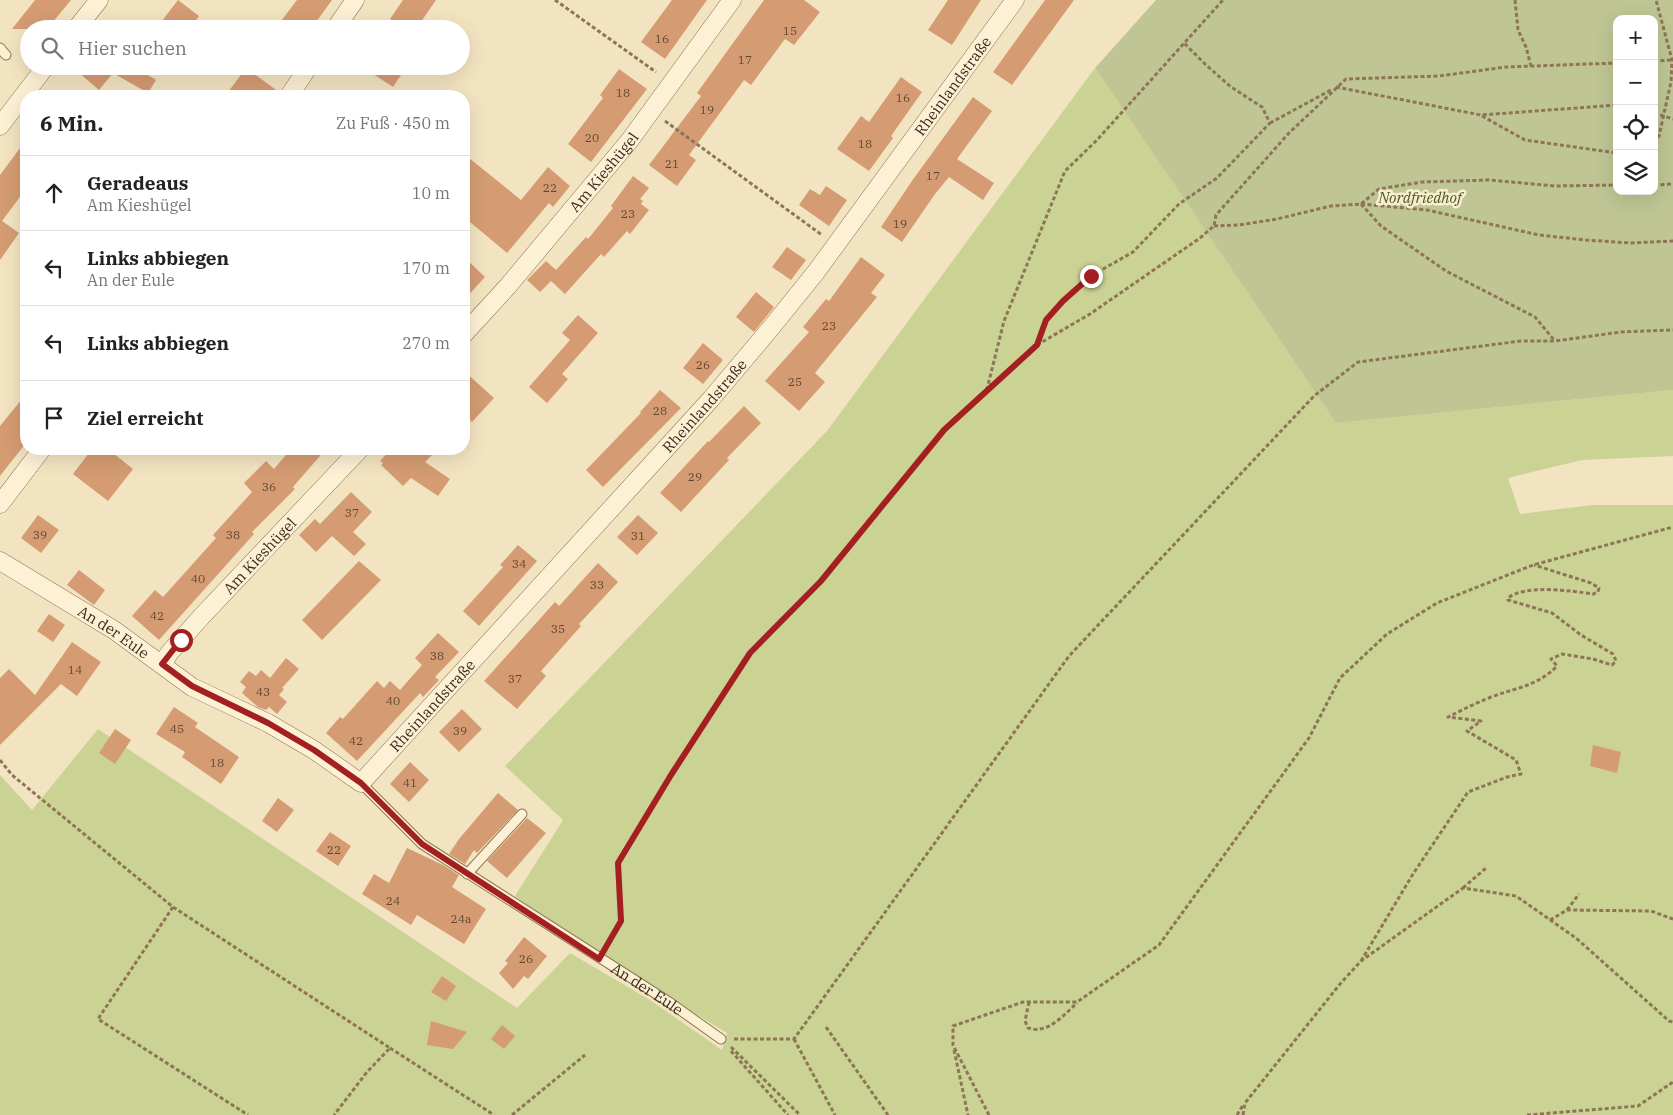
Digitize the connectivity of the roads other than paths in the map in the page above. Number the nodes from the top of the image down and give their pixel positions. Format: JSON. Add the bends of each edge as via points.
{"nodes":[{"id":1,"x":99,"y":0,"type":"edge"},
{"id":2,"x":355,"y":0,"type":"edge"},
{"id":3,"x":732,"y":0,"type":"edge"},
{"id":4,"x":1015,"y":0,"type":"edge"},
{"id":5,"x":83,"y":20,"type":"edge"},
{"id":6,"x":341,"y":20,"type":"edge"},
{"id":7,"x":39,"y":75,"type":"edge"},
{"id":8,"x":303,"y":75,"type":"edge"},
{"id":9,"x":28,"y":90,"type":"edge"},
{"id":10,"x":293,"y":90,"type":"edge"},
{"id":11,"x":20,"y":100,"type":"edge"},
{"id":12,"x":0,"y":126,"type":"edge"},
{"id":13,"x":470,"y":327,"type":"edge"},
{"id":14,"x":37,"y":455,"type":"edge"},
{"id":15,"x":354,"y":455,"type":"edge"},
{"id":16,"x":0,"y":504,"type":"edge"},
{"id":17,"x":0,"y":561,"type":"edge"},
{"id":18,"x":162,"y":664,"type":"junction"},
{"id":19,"x":361,"y":783,"type":"junction"},
{"id":20,"x":522,"y":814,"type":"dead end"},
{"id":21,"x":467,"y":874,"type":"junction"},
{"id":22,"x":722,"y":1039,"type":"road end"}],
"edges":[{"from":1,"to":5,"type":"street"},
{"from":2,"to":6,"type":"street"},
{"from":3,"to":13,"type":"street","name":"Am Kieshügel","via":[[630,140]]},
{"from":4,"to":19,"type":"street","name":"Rheinlandstraße","via":[[811,279],[711,399]]},
{"from":7,"to":9,"type":"street"},
{"from":8,"to":10,"type":"street"},
{"from":11,"to":12,"type":"street"},
{"from":14,"to":16,"type":"street"},
{"from":15,"to":18,"type":"street","name":"Am Kieshügel","via":[[202,616]]},
{"from":17,"to":18,"type":"street","name":"An der Eule","via":[[114,630]]},
{"from":18,"to":19,"type":"street","name":"An der Eule","via":[[192,686],[268,723],[314,750]]},
{"from":19,"to":21,"type":"lane","name":"An der Eule","via":[[422,844]]},
{"from":20,"to":21,"type":"lane"},
{"from":21,"to":22,"type":"lane","name":"An der Eule"}]}
